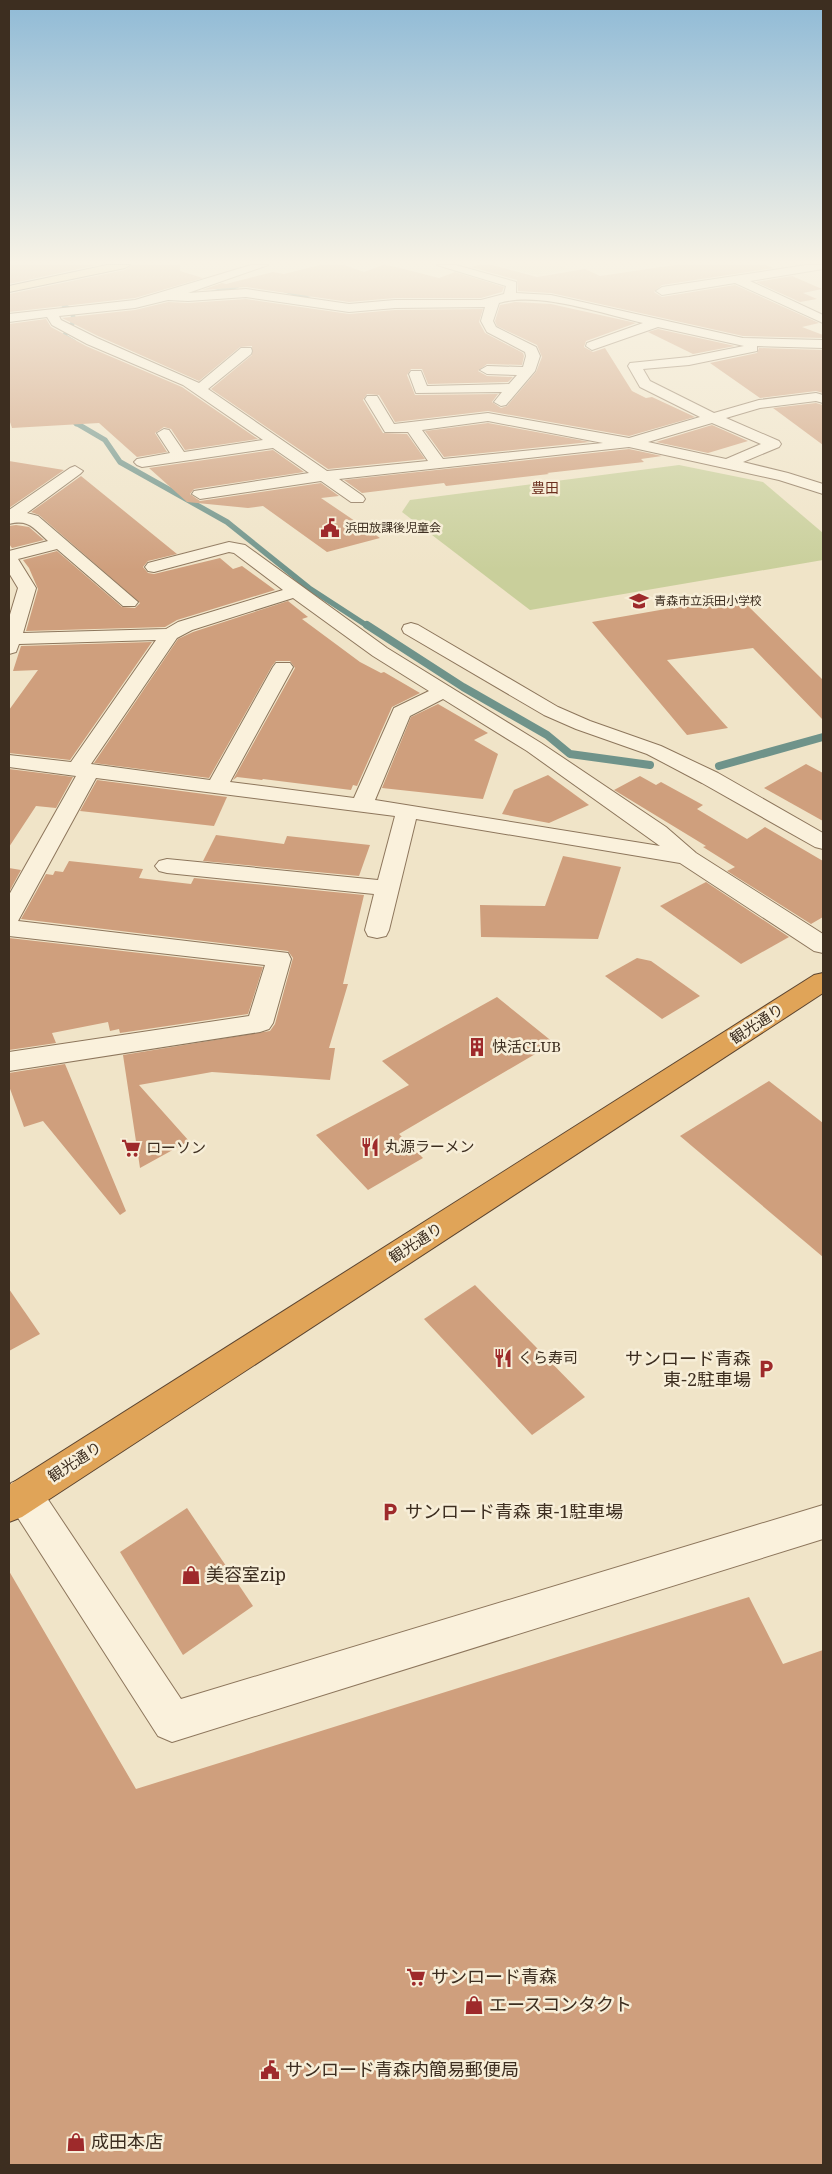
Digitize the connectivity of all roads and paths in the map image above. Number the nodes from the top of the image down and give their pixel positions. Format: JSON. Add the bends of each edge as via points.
{"nodes":[{"id":1,"x":149,"y":366,"type":"edge"},
{"id":2,"x":227,"y":366,"type":"edge"},
{"id":3,"x":530,"y":366,"type":"edge"},
{"id":4,"x":634,"y":366,"type":"edge"},
{"id":5,"x":488,"y":370,"type":"dead end"},
{"id":6,"x":528,"y":371,"type":"junction"},
{"id":7,"x":416,"y":374,"type":"dead end"},
{"id":8,"x":514,"y":388,"type":"junction"},
{"id":9,"x":200,"y":389,"type":"junction"},
{"id":10,"x":372,"y":399,"type":"dead end"},
{"id":11,"x":823,"y":399,"type":"edge"},
{"id":12,"x":488,"y":417,"type":"junction"},
{"id":13,"x":713,"y":418,"type":"junction"},
{"id":14,"x":412,"y":427,"type":"junction"},
{"id":15,"x":164,"y":433,"type":"dead end"},
{"id":16,"x":628,"y":442,"type":"junction"},
{"id":17,"x":276,"y":443,"type":"junction"},
{"id":18,"x":180,"y":457,"type":"junction"},
{"id":19,"x":142,"y":462,"type":"dead end"},
{"id":20,"x":729,"y":463,"type":"junction"},
{"id":21,"x":439,"y":465,"type":"junction"},
{"id":22,"x":75,"y":471,"type":"dead end"},
{"id":23,"x":326,"y":477,"type":"junction"},
{"id":24,"x":819,"y":484,"type":"edge"},
{"id":25,"x":200,"y":494,"type":"dead end"},
{"id":26,"x":357,"y":499,"type":"dead end"},
{"id":27,"x":11,"y":517,"type":"edge"},
{"id":28,"x":60,"y":543,"type":"junction"},
{"id":29,"x":9,"y":558,"type":"edge"},
{"id":30,"x":154,"y":567,"type":"dead end"},
{"id":31,"x":296,"y":592,"type":"junction"},
{"id":32,"x":129,"y":602,"type":"dead end"},
{"id":33,"x":411,"y":629,"type":"dead end"},
{"id":34,"x":170,"y":634,"type":"junction"},
{"id":35,"x":10,"y":644,"type":"edge"},
{"id":36,"x":283,"y":667,"type":"dead end"},
{"id":37,"x":444,"y":691,"type":"junction"},
{"id":38,"x":9,"y":760,"type":"edge"},
{"id":39,"x":84,"y":770,"type":"junction"},
{"id":40,"x":217,"y":786,"type":"junction"},
{"id":41,"x":362,"y":805,"type":"junction"},
{"id":42,"x":407,"y":811,"type":"junction"},
{"id":43,"x":823,"y":842,"type":"edge"},
{"id":44,"x":688,"y":858,"type":"junction"},
{"id":45,"x":167,"y":866,"type":"dead end"},
{"id":46,"x":388,"y":888,"type":"junction"},
{"id":47,"x":9,"y":916,"type":"edge"},
{"id":48,"x":9,"y":928,"type":"edge"},
{"id":49,"x":377,"y":930,"type":"dead end"},
{"id":50,"x":823,"y":945,"type":"edge"},
{"id":51,"x":823,"y":981,"type":"edge"},
{"id":52,"x":9,"y":1062,"type":"edge"},
{"id":53,"x":16,"y":1500,"type":"edge"},
{"id":54,"x":823,"y":1522,"type":"edge"}],
"edges":[{"from":1,"to":9,"type":"street"},
{"from":2,"to":9,"type":"street"},
{"from":3,"to":6,"type":"street"},
{"from":4,"to":13,"type":"street","via":[[645,384]]},
{"from":5,"to":6,"type":"street"},
{"from":6,"to":8,"type":"street"},
{"from":7,"to":8,"type":"street","via":[[420,390]]},
{"from":8,"to":12,"type":"street"},
{"from":9,"to":17,"type":"street"},
{"from":10,"to":14,"type":"street","via":[[390,429]]},
{"from":11,"to":13,"type":"street","via":[[816,397],[759,404]]},
{"from":12,"to":14,"type":"street"},
{"from":12,"to":16,"type":"street"},
{"from":13,"to":16,"type":"street"},
{"from":13,"to":20,"type":"street","via":[[774,444]]},
{"from":14,"to":21,"type":"street"},
{"from":15,"to":18,"type":"street"},
{"from":16,"to":20,"type":"street"},
{"from":16,"to":21,"type":"street"},
{"from":17,"to":18,"type":"street"},
{"from":17,"to":23,"type":"street"},
{"from":18,"to":19,"type":"street"},
{"from":20,"to":24,"type":"street"},
{"from":21,"to":23,"type":"street"},
{"from":22,"to":27,"type":"street"},
{"from":23,"to":25,"type":"street"},
{"from":23,"to":26,"type":"street"},
{"from":27,"to":28,"type":"street","via":[[32,519]]},
{"from":28,"to":29,"type":"street"},
{"from":28,"to":32,"type":"street"},
{"from":29,"to":35,"type":"street","via":[[27,588]]},
{"from":30,"to":31,"type":"street","via":[[235,547]]},
{"from":31,"to":34,"type":"street","via":[[185,626]]},
{"from":31,"to":37,"type":"street","via":[[380,652]]},
{"from":33,"to":43,"type":"street","via":[[551,711],[654,750]]},
{"from":34,"to":35,"type":"street"},
{"from":34,"to":39,"type":"street"},
{"from":36,"to":40,"type":"street"},
{"from":37,"to":41,"type":"street","via":[[401,712]]},
{"from":37,"to":44,"type":"street","via":[[534,747],[658,832]]},
{"from":38,"to":39,"type":"street"},
{"from":39,"to":40,"type":"street"},
{"from":39,"to":47,"type":"street"},
{"from":40,"to":41,"type":"street"},
{"from":41,"to":42,"type":"street"},
{"from":42,"to":44,"type":"street"},
{"from":42,"to":46,"type":"street"},
{"from":44,"to":50,"type":"street"},
{"from":45,"to":46,"type":"street"},
{"from":46,"to":49,"type":"street"},
{"from":48,"to":52,"type":"street","via":[[279,959],[260,1023]]},
{"from":51,"to":53,"type":"highway","name":"観光通り"},
{"from":53,"to":54,"type":"street","via":[[172,1722]]}]}
